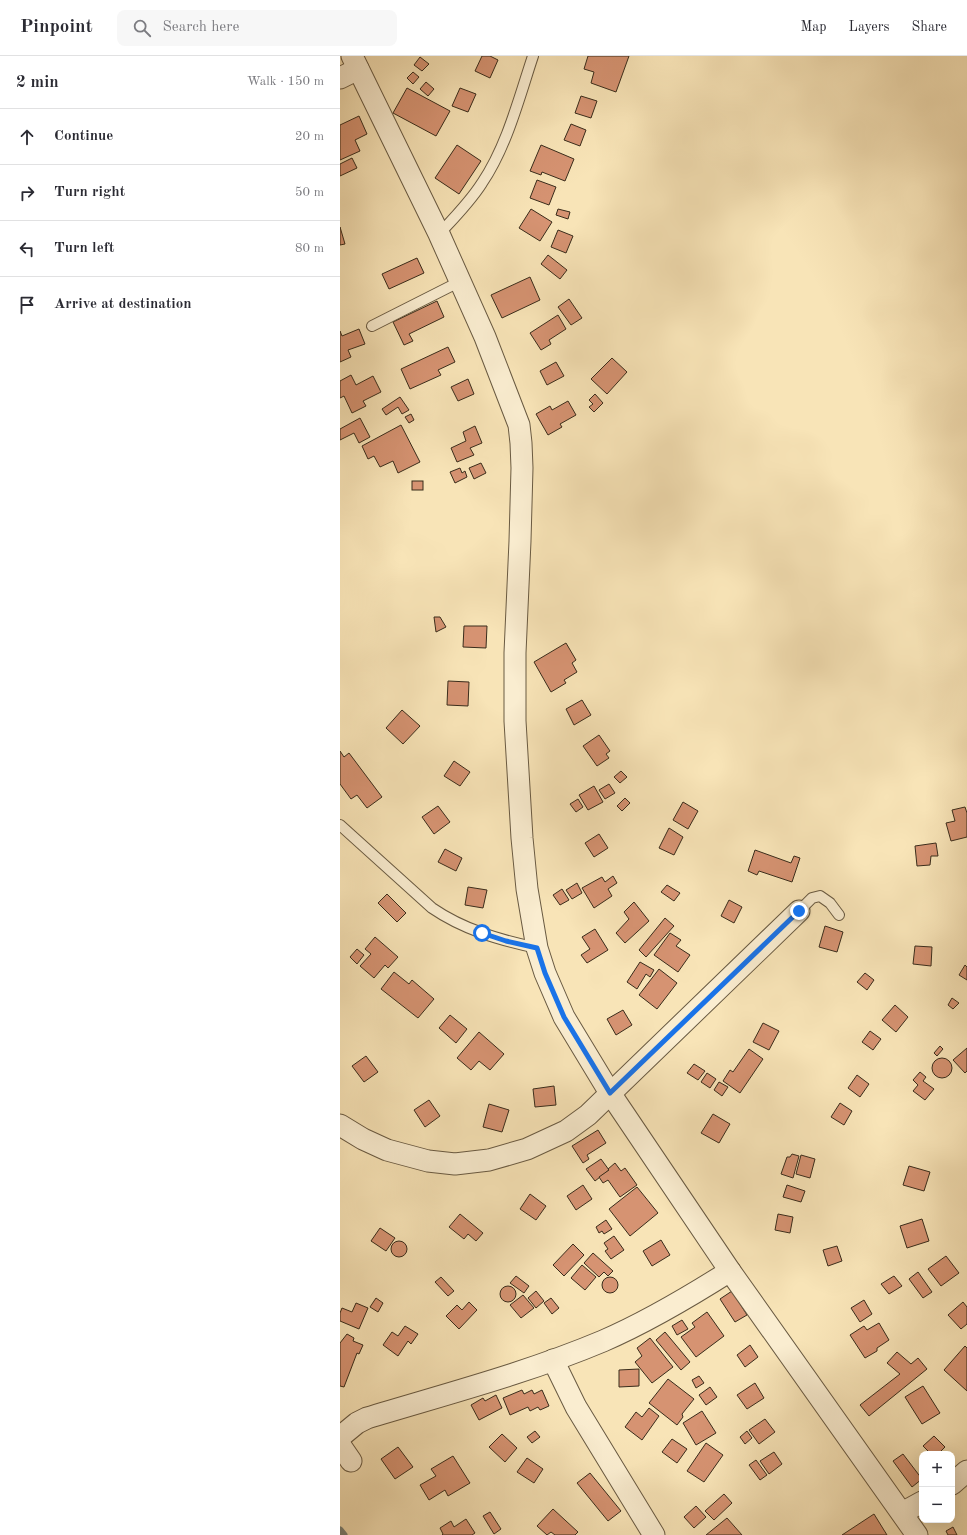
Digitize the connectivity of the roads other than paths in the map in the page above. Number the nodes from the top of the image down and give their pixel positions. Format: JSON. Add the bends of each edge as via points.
{"nodes":[{"id":1,"x":533,"y":56,"type":"edge"},
{"id":2,"x":350,"y":68,"type":"edge"},
{"id":3,"x":439,"y":234,"type":"junction"},
{"id":4,"x":459,"y":282,"type":"junction"},
{"id":5,"x":372,"y":326,"type":"dead end"},
{"id":6,"x":340,"y":825,"type":"edge"},
{"id":7,"x":799,"y":911,"type":"joint"},
{"id":8,"x":839,"y":915,"type":"dead end"},
{"id":9,"x":537,"y":948,"type":"junction"},
{"id":10,"x":610,"y":1093,"type":"junction"},
{"id":11,"x":340,"y":1125,"type":"edge"},
{"id":12,"x":730,"y":1271,"type":"junction"},
{"id":13,"x":553,"y":1360,"type":"junction"},
{"id":14,"x":340,"y":1437,"type":"edge"},
{"id":15,"x":967,"y":1471,"type":"edge"},
{"id":16,"x":955,"y":1481,"type":"edge"},
{"id":17,"x":919,"y":1504,"type":"edge"},
{"id":18,"x":902,"y":1514,"type":"junction"},
{"id":19,"x":654,"y":1535,"type":"edge"},
{"id":20,"x":917,"y":1535,"type":"edge"}],
"edges":[{"from":1,"to":3,"type":"lane","via":[[495,162],[467,203]]},
{"from":2,"to":3,"type":"street","via":[[385,122]]},
{"from":3,"to":4,"type":"street"},
{"from":4,"to":5,"type":"lane"},
{"from":4,"to":9,"type":"street","via":[[485,337],[519,425],[520,541],[514,721],[527,889]]},
{"from":6,"to":9,"type":"lane","via":[[442,915],[463,926],[506,941]]},
{"from":7,"to":8,"type":"lane","via":[[812,898],[820,896],[830,903]]},
{"from":7,"to":10,"type":"street"},
{"from":9,"to":10,"type":"street","via":[[564,1017]]},
{"from":10,"to":11,"type":"street","via":[[566,1130],[527,1149],[489,1160],[455,1164],[428,1161],[387,1150]]},
{"from":10,"to":12,"type":"street"},
{"from":12,"to":13,"type":"street","via":[[681,1302],[634,1327]]},
{"from":12,"to":18,"type":"street"},
{"from":13,"to":14,"type":"street","via":[[367,1418]]},
{"from":13,"to":19,"type":"street","via":[[576,1407]]},
{"from":15,"to":16,"type":"street"},
{"from":17,"to":18,"type":"street"},
{"from":18,"to":20,"type":"street"}]}
